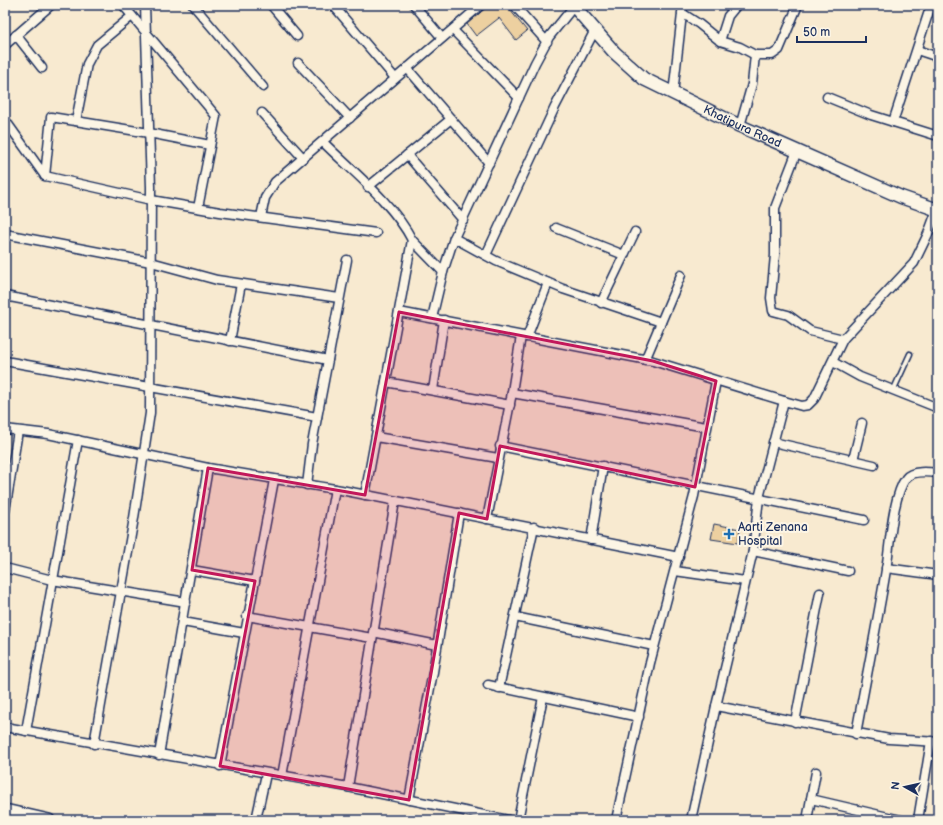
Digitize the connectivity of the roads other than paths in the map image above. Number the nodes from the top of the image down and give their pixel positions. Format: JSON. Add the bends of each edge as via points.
{"nodes":[{"id":1,"x":50,"y":5,"type":"edge"},
{"id":2,"x":123,"y":5,"type":"edge"},
{"id":3,"x":145,"y":5,"type":"edge"},
{"id":4,"x":193,"y":5,"type":"edge"},
{"id":5,"x":271,"y":5,"type":"edge"},
{"id":6,"x":333,"y":5,"type":"edge"},
{"id":7,"x":414,"y":5,"type":"edge"},
{"id":8,"x":481,"y":5,"type":"edge"},
{"id":9,"x":514,"y":5,"type":"edge"},
{"id":10,"x":738,"y":5,"type":"edge"},
{"id":11,"x":798,"y":5,"type":"edge"},
{"id":12,"x":931,"y":5,"type":"edge"},
{"id":13,"x":574,"y":6,"type":"edge"},
{"id":14,"x":682,"y":9,"type":"edge"},
{"id":15,"x":132,"y":16,"type":"junction"},
{"id":16,"x":453,"y":30,"type":"junction"},
{"id":17,"x":594,"y":30,"type":"junction"},
{"id":18,"x":146,"y":32,"type":"junction"},
{"id":19,"x":16,"y":35,"type":"junction"},
{"id":20,"x":297,"y":36,"type":"dead end"},
{"id":21,"x":442,"y":38,"type":"junction"},
{"id":22,"x":720,"y":41,"type":"junction"},
{"id":23,"x":547,"y":42,"type":"junction"},
{"id":24,"x":5,"y":45,"type":"edge"},
{"id":25,"x":917,"y":50,"type":"junction"},
{"id":26,"x":755,"y":55,"type":"junction"},
{"id":27,"x":938,"y":57,"type":"edge"},
{"id":28,"x":298,"y":63,"type":"dead end"},
{"id":29,"x":42,"y":68,"type":"dead end"},
{"id":30,"x":407,"y":68,"type":"junction"},
{"id":31,"x":395,"y":78,"type":"junction"},
{"id":32,"x":263,"y":87,"type":"dead end"},
{"id":33,"x":673,"y":94,"type":"junction"},
{"id":34,"x":827,"y":97,"type":"dead end"},
{"id":35,"x":519,"y":98,"type":"junction"},
{"id":36,"x":262,"y":113,"type":"dead end"},
{"id":37,"x":350,"y":118,"type":"junction"},
{"id":38,"x":451,"y":119,"type":"junction"},
{"id":39,"x":5,"y":120,"type":"edge"},
{"id":40,"x":76,"y":121,"type":"junction"},
{"id":41,"x":893,"y":122,"type":"junction"},
{"id":42,"x":740,"y":126,"type":"junction"},
{"id":43,"x":149,"y":133,"type":"junction"},
{"id":44,"x":938,"y":136,"type":"edge"},
{"id":45,"x":323,"y":142,"type":"junction"},
{"id":46,"x":210,"y":145,"type":"junction"},
{"id":47,"x":797,"y":150,"type":"junction"},
{"id":48,"x":407,"y":155,"type":"junction"},
{"id":49,"x":303,"y":158,"type":"junction"},
{"id":50,"x":489,"y":162,"type":"junction"},
{"id":51,"x":45,"y":176,"type":"junction"},
{"id":52,"x":368,"y":187,"type":"junction"},
{"id":53,"x":151,"y":200,"type":"junction"},
{"id":54,"x":198,"y":208,"type":"junction"},
{"id":55,"x":937,"y":210,"type":"edge"},
{"id":56,"x":261,"y":217,"type":"junction"},
{"id":57,"x":463,"y":220,"type":"junction"},
{"id":58,"x":556,"y":228,"type":"dead end"},
{"id":59,"x":635,"y":232,"type":"dead end"},
{"id":60,"x":376,"y":233,"type":"dead end"},
{"id":61,"x":5,"y":234,"type":"edge"},
{"id":62,"x":454,"y":238,"type":"junction"},
{"id":63,"x":412,"y":240,"type":"junction"},
{"id":64,"x":486,"y":255,"type":"junction"},
{"id":65,"x":624,"y":255,"type":"junction"},
{"id":66,"x":347,"y":260,"type":"dead end"},
{"id":67,"x":151,"y":262,"type":"junction"},
{"id":68,"x":443,"y":272,"type":"junction"},
{"id":69,"x":681,"y":275,"type":"dead end"},
{"id":70,"x":548,"y":283,"type":"junction"},
{"id":71,"x":241,"y":284,"type":"junction"},
{"id":72,"x":5,"y":296,"type":"edge"},
{"id":73,"x":339,"y":298,"type":"junction"},
{"id":74,"x":601,"y":303,"type":"junction"},
{"id":75,"x":399,"y":312,"type":"junction"},
{"id":76,"x":432,"y":318,"type":"junction"},
{"id":77,"x":444,"y":320,"type":"junction"},
{"id":78,"x":661,"y":322,"type":"junction"},
{"id":79,"x":151,"y":325,"type":"junction"},
{"id":80,"x":524,"y":336,"type":"junction"},
{"id":81,"x":843,"y":339,"type":"junction"},
{"id":82,"x":230,"y":341,"type":"junction"},
{"id":83,"x":910,"y":354,"type":"dead end"},
{"id":84,"x":328,"y":360,"type":"junction"},
{"id":85,"x":645,"y":360,"type":"junction"},
{"id":86,"x":5,"y":361,"type":"edge"},
{"id":87,"x":833,"y":362,"type":"junction"},
{"id":88,"x":716,"y":381,"type":"junction"},
{"id":89,"x":386,"y":382,"type":"junction"},
{"id":90,"x":150,"y":388,"type":"junction"},
{"id":91,"x":433,"y":390,"type":"junction"},
{"id":92,"x":893,"y":391,"type":"junction"},
{"id":93,"x":512,"y":393,"type":"junction"},
{"id":94,"x":784,"y":401,"type":"junction"},
{"id":95,"x":510,"y":405,"type":"junction"},
{"id":96,"x":938,"y":408,"type":"edge"},
{"id":97,"x":317,"y":417,"type":"junction"},
{"id":98,"x":862,"y":422,"type":"dead end"},
{"id":99,"x":706,"y":428,"type":"junction"},
{"id":100,"x":5,"y":429,"type":"edge"},
{"id":101,"x":18,"y":431,"type":"junction"},
{"id":102,"x":376,"y":437,"type":"junction"},
{"id":103,"x":78,"y":440,"type":"junction"},
{"id":104,"x":773,"y":442,"type":"junction"},
{"id":105,"x":500,"y":446,"type":"junction"},
{"id":106,"x":144,"y":454,"type":"junction"},
{"id":107,"x":498,"y":458,"type":"junction"},
{"id":108,"x":853,"y":460,"type":"junction"},
{"id":109,"x":604,"y":466,"type":"junction"},
{"id":110,"x":874,"y":466,"type":"dead end"},
{"id":111,"x":208,"y":468,"type":"junction"},
{"id":112,"x":938,"y":473,"type":"edge"},
{"id":113,"x":274,"y":480,"type":"junction"},
{"id":114,"x":307,"y":485,"type":"junction"},
{"id":115,"x":695,"y":487,"type":"junction"},
{"id":116,"x":335,"y":489,"type":"junction"},
{"id":117,"x":365,"y":495,"type":"junction"},
{"id":118,"x":759,"y":498,"type":"junction"},
{"id":119,"x":396,"y":501,"type":"junction"},
{"id":120,"x":5,"y":511,"type":"edge"},
{"id":121,"x":458,"y":514,"type":"junction"},
{"id":122,"x":487,"y":519,"type":"junction"},
{"id":123,"x":864,"y":520,"type":"dead end"},
{"id":124,"x":534,"y":527,"type":"junction"},
{"id":125,"x":591,"y":540,"type":"junction"},
{"id":126,"x":753,"y":551,"type":"junction"},
{"id":127,"x":679,"y":557,"type":"junction"},
{"id":128,"x":5,"y":568,"type":"edge"},
{"id":129,"x":886,"y":568,"type":"junction"},
{"id":130,"x":192,"y":570,"type":"junction"},
{"id":131,"x":675,"y":571,"type":"junction"},
{"id":132,"x":848,"y":571,"type":"dead end"},
{"id":133,"x":938,"y":575,"type":"edge"},
{"id":134,"x":52,"y":580,"type":"junction"},
{"id":135,"x":255,"y":581,"type":"junction"},
{"id":136,"x":745,"y":581,"type":"junction"},
{"id":137,"x":121,"y":592,"type":"junction"},
{"id":138,"x":820,"y":593,"type":"dead end"},
{"id":139,"x":186,"y":602,"type":"junction"},
{"id":140,"x":248,"y":616,"type":"junction"},
{"id":141,"x":515,"y":617,"type":"junction"},
{"id":142,"x":183,"y":622,"type":"junction"},
{"id":143,"x":310,"y":627,"type":"junction"},
{"id":144,"x":244,"y":633,"type":"junction"},
{"id":145,"x":373,"y":635,"type":"junction"},
{"id":146,"x":437,"y":645,"type":"junction"},
{"id":147,"x":654,"y":646,"type":"junction"},
{"id":148,"x":488,"y":685,"type":"dead end"},
{"id":149,"x":499,"y":688,"type":"junction"},
{"id":150,"x":542,"y":697,"type":"junction"},
{"id":151,"x":716,"y":706,"type":"junction"},
{"id":152,"x":639,"y":717,"type":"junction"},
{"id":153,"x":795,"y":722,"type":"junction"},
{"id":154,"x":5,"y":727,"type":"edge"},
{"id":155,"x":26,"y":731,"type":"junction"},
{"id":156,"x":856,"y":734,"type":"junction"},
{"id":157,"x":934,"y":742,"type":"edge"},
{"id":158,"x":94,"y":744,"type":"junction"},
{"id":159,"x":159,"y":755,"type":"junction"},
{"id":160,"x":220,"y":766,"type":"junction"},
{"id":161,"x":816,"y":772,"type":"dead end"},
{"id":162,"x":266,"y":774,"type":"junction"},
{"id":163,"x":282,"y":776,"type":"junction"},
{"id":164,"x":348,"y":787,"type":"junction"},
{"id":165,"x":811,"y":799,"type":"junction"},
{"id":166,"x":409,"y":800,"type":"junction"},
{"id":167,"x":5,"y":810,"type":"edge"},
{"id":168,"x":49,"y":820,"type":"edge"},
{"id":169,"x":256,"y":820,"type":"edge"},
{"id":170,"x":508,"y":820,"type":"edge"},
{"id":171,"x":518,"y":820,"type":"edge"},
{"id":172,"x":616,"y":820,"type":"edge"},
{"id":173,"x":691,"y":820,"type":"edge"},
{"id":174,"x":807,"y":820,"type":"edge"},
{"id":175,"x":900,"y":820,"type":"edge"},
{"id":176,"x":918,"y":820,"type":"edge"}],
"edges":[{"from":1,"to":19,"type":"street"},
{"from":2,"to":15,"type":"street"},
{"from":3,"to":18,"type":"street"},
{"from":4,"to":32,"type":"street"},
{"from":5,"to":20,"type":"street"},
{"from":6,"to":31,"type":"street"},
{"from":7,"to":21,"type":"street"},
{"from":8,"to":16,"type":"street"},
{"from":9,"to":23,"type":"street"},
{"from":10,"to":22,"type":"street","via":[[728,16]]},
{"from":11,"to":26,"type":"street","via":[[778,50],[772,55]]},
{"from":12,"to":25,"type":"street"},
{"from":13,"to":17,"type":"main road","name":"Khatipura Road"},
{"from":13,"to":23,"type":"street"},
{"from":14,"to":22,"type":"street"},
{"from":14,"to":33,"type":"street"},
{"from":15,"to":18,"type":"street"},
{"from":15,"to":40,"type":"street","via":[[97,45],[87,64]]},
{"from":16,"to":21,"type":"street"},
{"from":16,"to":35,"type":"street"},
{"from":17,"to":33,"type":"main road","name":"Khatipura Road","via":[[644,79]]},
{"from":17,"to":64,"type":"street"},
{"from":18,"to":43,"type":"street"},
{"from":18,"to":46,"type":"street","via":[[216,116]]},
{"from":19,"to":24,"type":"street"},
{"from":19,"to":29,"type":"street"},
{"from":21,"to":30,"type":"street"},
{"from":22,"to":26,"type":"street"},
{"from":23,"to":35,"type":"street"},
{"from":25,"to":27,"type":"street"},
{"from":25,"to":41,"type":"street"},
{"from":26,"to":42,"type":"street","via":[[752,84]]},
{"from":28,"to":37,"type":"street"},
{"from":30,"to":31,"type":"street"},
{"from":30,"to":38,"type":"street"},
{"from":31,"to":37,"type":"street"},
{"from":33,"to":42,"type":"main road","name":"Khatipura Road"},
{"from":34,"to":41,"type":"street"},
{"from":35,"to":50,"type":"street"},
{"from":36,"to":49,"type":"street"},
{"from":37,"to":45,"type":"street"},
{"from":38,"to":48,"type":"street"},
{"from":38,"to":50,"type":"street"},
{"from":39,"to":51,"type":"street"},
{"from":40,"to":43,"type":"street"},
{"from":40,"to":51,"type":"street","via":[[51,117]]},
{"from":41,"to":44,"type":"street"},
{"from":42,"to":47,"type":"main road","name":"Khatipura Road"},
{"from":43,"to":46,"type":"street"},
{"from":43,"to":53,"type":"street"},
{"from":45,"to":49,"type":"street"},
{"from":45,"to":52,"type":"street"},
{"from":46,"to":54,"type":"street"},
{"from":47,"to":55,"type":"main road","name":"Khatipura Road","via":[[901,197]]},
{"from":47,"to":81,"type":"street","via":[[775,208],[775,255],[771,298],[773,311],[788,315],[810,331]]},
{"from":48,"to":52,"type":"street"},
{"from":48,"to":57,"type":"street"},
{"from":49,"to":56,"type":"street","via":[[269,190]]},
{"from":50,"to":57,"type":"street"},
{"from":51,"to":53,"type":"street"},
{"from":52,"to":63,"type":"street","via":[[393,212]]},
{"from":53,"to":54,"type":"street"},
{"from":53,"to":67,"type":"street"},
{"from":54,"to":56,"type":"street"},
{"from":55,"to":81,"type":"street","via":[[914,263]]},
{"from":56,"to":60,"type":"street"},
{"from":57,"to":62,"type":"street"},
{"from":58,"to":65,"type":"street"},
{"from":59,"to":65,"type":"street"},
{"from":61,"to":67,"type":"street"},
{"from":62,"to":64,"type":"street"},
{"from":62,"to":68,"type":"street"},
{"from":63,"to":68,"type":"street"},
{"from":63,"to":75,"type":"street"},
{"from":64,"to":70,"type":"street"},
{"from":65,"to":74,"type":"street"},
{"from":66,"to":73,"type":"street"},
{"from":67,"to":71,"type":"street"},
{"from":67,"to":79,"type":"street"},
{"from":68,"to":76,"type":"street"},
{"from":69,"to":78,"type":"street"},
{"from":70,"to":74,"type":"street"},
{"from":70,"to":80,"type":"street"},
{"from":71,"to":73,"type":"street"},
{"from":71,"to":82,"type":"street"},
{"from":72,"to":79,"type":"street"},
{"from":73,"to":84,"type":"street"},
{"from":74,"to":78,"type":"street"},
{"from":75,"to":76,"type":"street"},
{"from":75,"to":89,"type":"street"},
{"from":76,"to":77,"type":"street"},
{"from":77,"to":80,"type":"street"},
{"from":77,"to":91,"type":"street"},
{"from":78,"to":85,"type":"street"},
{"from":79,"to":82,"type":"street"},
{"from":79,"to":90,"type":"street"},
{"from":80,"to":85,"type":"street"},
{"from":80,"to":93,"type":"street"},
{"from":81,"to":87,"type":"street"},
{"from":82,"to":84,"type":"street"},
{"from":83,"to":92,"type":"lane"},
{"from":84,"to":97,"type":"street"},
{"from":85,"to":88,"type":"street"},
{"from":86,"to":90,"type":"street"},
{"from":87,"to":92,"type":"street"},
{"from":87,"to":94,"type":"street","via":[[814,399],[808,405]]},
{"from":88,"to":94,"type":"street"},
{"from":88,"to":99,"type":"street"},
{"from":89,"to":91,"type":"street"},
{"from":89,"to":102,"type":"street"},
{"from":90,"to":97,"type":"street"},
{"from":90,"to":106,"type":"street","via":[[150,413]]},
{"from":91,"to":95,"type":"street"},
{"from":92,"to":96,"type":"street"},
{"from":93,"to":95,"type":"street"},
{"from":93,"to":99,"type":"street"},
{"from":94,"to":104,"type":"street"},
{"from":95,"to":105,"type":"street"},
{"from":97,"to":114,"type":"street"},
{"from":98,"to":108,"type":"street"},
{"from":99,"to":115,"type":"street"},
{"from":100,"to":101,"type":"street"},
{"from":101,"to":103,"type":"street"},
{"from":101,"to":120,"type":"street"},
{"from":102,"to":107,"type":"street"},
{"from":102,"to":117,"type":"street"},
{"from":103,"to":106,"type":"street"},
{"from":103,"to":134,"type":"street"},
{"from":104,"to":108,"type":"street"},
{"from":104,"to":118,"type":"street"},
{"from":105,"to":107,"type":"street"},
{"from":105,"to":109,"type":"street"},
{"from":106,"to":111,"type":"street"},
{"from":106,"to":137,"type":"street"},
{"from":107,"to":122,"type":"street"},
{"from":108,"to":110,"type":"street"},
{"from":109,"to":115,"type":"street"},
{"from":109,"to":125,"type":"street"},
{"from":111,"to":113,"type":"street"},
{"from":111,"to":130,"type":"street"},
{"from":112,"to":129,"type":"street","via":[[911,474],[906,478],[894,516]]},
{"from":113,"to":114,"type":"street"},
{"from":113,"to":135,"type":"street"},
{"from":114,"to":116,"type":"street"},
{"from":115,"to":118,"type":"street"},
{"from":115,"to":127,"type":"street"},
{"from":116,"to":117,"type":"street"},
{"from":116,"to":143,"type":"street"},
{"from":117,"to":119,"type":"street"},
{"from":118,"to":123,"type":"street"},
{"from":118,"to":126,"type":"street"},
{"from":119,"to":121,"type":"street"},
{"from":119,"to":145,"type":"street"},
{"from":121,"to":122,"type":"street"},
{"from":121,"to":146,"type":"street"},
{"from":122,"to":124,"type":"street"},
{"from":124,"to":125,"type":"street"},
{"from":124,"to":141,"type":"street"},
{"from":125,"to":127,"type":"street"},
{"from":126,"to":132,"type":"street"},
{"from":126,"to":136,"type":"street"},
{"from":127,"to":131,"type":"street"},
{"from":128,"to":134,"type":"street"},
{"from":129,"to":133,"type":"street"},
{"from":129,"to":156,"type":"street"},
{"from":130,"to":135,"type":"street"},
{"from":130,"to":139,"type":"street"},
{"from":131,"to":136,"type":"street"},
{"from":131,"to":147,"type":"street"},
{"from":134,"to":137,"type":"street"},
{"from":134,"to":155,"type":"street"},
{"from":135,"to":140,"type":"street"},
{"from":136,"to":151,"type":"street"},
{"from":137,"to":139,"type":"street"},
{"from":137,"to":158,"type":"street"},
{"from":138,"to":153,"type":"street"},
{"from":139,"to":142,"type":"street"},
{"from":140,"to":143,"type":"street"},
{"from":140,"to":144,"type":"street"},
{"from":141,"to":147,"type":"street"},
{"from":141,"to":149,"type":"street"},
{"from":142,"to":144,"type":"street"},
{"from":142,"to":159,"type":"street"},
{"from":143,"to":145,"type":"street"},
{"from":143,"to":163,"type":"street"},
{"from":144,"to":160,"type":"street"},
{"from":145,"to":146,"type":"street"},
{"from":145,"to":164,"type":"street"},
{"from":146,"to":166,"type":"street"},
{"from":147,"to":152,"type":"street"},
{"from":148,"to":149,"type":"street"},
{"from":149,"to":150,"type":"street"},
{"from":150,"to":152,"type":"street"},
{"from":150,"to":171,"type":"street"},
{"from":151,"to":153,"type":"street"},
{"from":151,"to":173,"type":"street"},
{"from":152,"to":172,"type":"street"},
{"from":153,"to":156,"type":"street"},
{"from":154,"to":155,"type":"street"},
{"from":155,"to":158,"type":"street"},
{"from":156,"to":157,"type":"street","via":[[910,742]]},
{"from":157,"to":176,"type":"street"},
{"from":158,"to":159,"type":"street"},
{"from":159,"to":160,"type":"street"},
{"from":160,"to":162,"type":"street"},
{"from":161,"to":165,"type":"street"},
{"from":162,"to":163,"type":"street"},
{"from":162,"to":169,"type":"street"},
{"from":163,"to":164,"type":"street"},
{"from":164,"to":166,"type":"street"},
{"from":165,"to":174,"type":"street"},
{"from":165,"to":175,"type":"street"},
{"from":166,"to":170,"type":"street"},
{"from":167,"to":168,"type":"street"}]}
